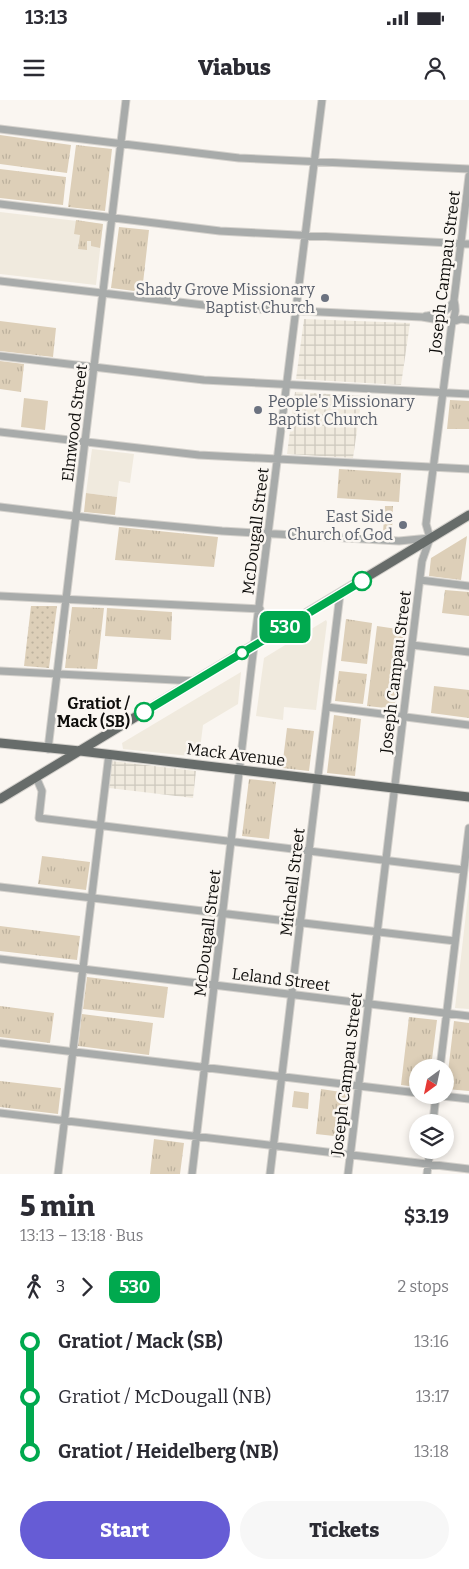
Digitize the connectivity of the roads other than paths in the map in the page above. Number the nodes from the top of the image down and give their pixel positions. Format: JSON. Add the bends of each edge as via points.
{"nodes":[{"id":1,"x":126,"y":100,"type":"edge"},
{"id":2,"x":322,"y":100,"type":"edge"},
{"id":3,"x":0,"y":129,"type":"edge"},
{"id":4,"x":122,"y":144,"type":"junction"},
{"id":5,"x":314,"y":162,"type":"junction"},
{"id":6,"x":469,"y":169,"type":"edge"},
{"id":7,"x":469,"y":176,"type":"edge"},
{"id":8,"x":0,"y":204,"type":"edge"},
{"id":9,"x":113,"y":219,"type":"junction"},
{"id":10,"x":305,"y":236,"type":"junction"},
{"id":11,"x":461,"y":244,"type":"junction"},
{"id":12,"x":469,"y":244,"type":"edge"},
{"id":13,"x":0,"y":280,"type":"edge"},
{"id":14,"x":104,"y":293,"type":"junction"},
{"id":15,"x":454,"y":300,"type":"junction"},
{"id":16,"x":296,"y":310,"type":"junction"},
{"id":17,"x":422,"y":317,"type":"junction"},
{"id":18,"x":469,"y":320,"type":"edge"},
{"id":19,"x":452,"y":322,"type":"junction"},
{"id":20,"x":0,"y":356,"type":"edge"},
{"id":21,"x":95,"y":368,"type":"junction"},
{"id":22,"x":287,"y":385,"type":"junction"},
{"id":23,"x":443,"y":393,"type":"junction"},
{"id":24,"x":469,"y":394,"type":"edge"},
{"id":25,"x":0,"y":432,"type":"edge"},
{"id":26,"x":86,"y":442,"type":"junction"},
{"id":27,"x":278,"y":460,"type":"junction"},
{"id":28,"x":434,"y":468,"type":"junction"},
{"id":29,"x":469,"y":470,"type":"edge"},
{"id":30,"x":0,"y":507,"type":"edge"},
{"id":31,"x":76,"y":516,"type":"junction"},
{"id":32,"x":469,"y":516,"type":"edge"},
{"id":33,"x":269,"y":534,"type":"junction"},
{"id":34,"x":430,"y":538,"type":"junction"},
{"id":35,"x":420,"y":580,"type":"junction"},
{"id":36,"x":469,"y":586,"type":"edge"},
{"id":37,"x":340,"y":594,"type":"junction"},
{"id":38,"x":0,"y":596,"type":"edge"},
{"id":39,"x":67,"y":599,"type":"junction"},
{"id":40,"x":260,"y":609,"type":"junction"},
{"id":41,"x":255,"y":645,"type":"junction"},
{"id":42,"x":412,"y":645,"type":"junction"},
{"id":43,"x":469,"y":652,"type":"edge"},
{"id":44,"x":0,"y":671,"type":"edge"},
{"id":45,"x":58,"y":674,"type":"junction"},
{"id":46,"x":196,"y":681,"type":"junction"},
{"id":47,"x":327,"y":708,"type":"junction"},
{"id":48,"x":403,"y":717,"type":"junction"},
{"id":49,"x":469,"y":725,"type":"edge"},
{"id":50,"x":0,"y":743,"type":"edge"},
{"id":51,"x":48,"y":748,"type":"junction"},
{"id":52,"x":80,"y":751,"type":"junction"},
{"id":53,"x":109,"y":754,"type":"junction"},
{"id":54,"x":240,"y":770,"type":"junction"},
{"id":55,"x":36,"y":777,"type":"junction"},
{"id":56,"x":318,"y":779,"type":"junction"},
{"id":57,"x":395,"y":788,"type":"junction"},
{"id":58,"x":469,"y":797,"type":"edge"},
{"id":59,"x":0,"y":798,"type":"edge"},
{"id":60,"x":100,"y":826,"type":"junction"},
{"id":61,"x":469,"y":828,"type":"edge"},
{"id":62,"x":232,"y":842,"type":"junction"},
{"id":63,"x":309,"y":851,"type":"junction"},
{"id":64,"x":386,"y":860,"type":"junction"},
{"id":65,"x":464,"y":870,"type":"junction"},
{"id":66,"x":0,"y":887,"type":"edge"},
{"id":67,"x":92,"y":898,"type":"junction"},
{"id":68,"x":223,"y":914,"type":"junction"},
{"id":69,"x":301,"y":923,"type":"junction"},
{"id":70,"x":377,"y":932,"type":"junction"},
{"id":71,"x":455,"y":941,"type":"junction"},
{"id":72,"x":0,"y":959,"type":"edge"},
{"id":73,"x":83,"y":970,"type":"junction"},
{"id":74,"x":214,"y":985,"type":"junction"},
{"id":75,"x":292,"y":995,"type":"junction"},
{"id":76,"x":369,"y":1004,"type":"junction"},
{"id":77,"x":447,"y":1014,"type":"junction"},
{"id":78,"x":469,"y":1016,"type":"edge"},
{"id":79,"x":0,"y":1043,"type":"edge"},
{"id":80,"x":73,"y":1052,"type":"junction"},
{"id":81,"x":441,"y":1059,"type":"edge"},
{"id":82,"x":204,"y":1067,"type":"junction"},
{"id":83,"x":282,"y":1077,"type":"junction"},
{"id":84,"x":359,"y":1086,"type":"junction"},
{"id":85,"x":409,"y":1092,"type":"edge"},
{"id":86,"x":454,"y":1097,"type":"edge"},
{"id":87,"x":469,"y":1099,"type":"edge"},
{"id":88,"x":0,"y":1113,"type":"edge"},
{"id":89,"x":65,"y":1121,"type":"junction"},
{"id":90,"x":196,"y":1136,"type":"junction"},
{"id":91,"x":274,"y":1146,"type":"junction"},
{"id":92,"x":350,"y":1155,"type":"junction"},
{"id":93,"x":429,"y":1159,"type":"edge"},
{"id":94,"x":428,"y":1164,"type":"junction"},
{"id":95,"x":469,"y":1169,"type":"edge"},
{"id":96,"x":58,"y":1174,"type":"edge"},
{"id":97,"x":192,"y":1174,"type":"edge"},
{"id":98,"x":270,"y":1174,"type":"edge"},
{"id":99,"x":348,"y":1174,"type":"edge"},
{"id":100,"x":427,"y":1174,"type":"edge"}],
"edges":[{"from":1,"to":4,"type":"street","name":"Elmwood Street"},
{"from":2,"to":5,"type":"street","name":"McDougall Street"},
{"from":3,"to":4,"type":"street"},
{"from":4,"to":5,"type":"street","via":[[239,158]]},
{"from":4,"to":9,"type":"street","name":"Elmwood Street"},
{"from":5,"to":6,"type":"street"},
{"from":5,"to":10,"type":"street","name":"McDougall Street"},
{"from":7,"to":11,"type":"street","name":"Joseph Campau Street"},
{"from":8,"to":9,"type":"street"},
{"from":9,"to":10,"type":"street","via":[[220,231]]},
{"from":9,"to":14,"type":"street","name":"Elmwood Street"},
{"from":10,"to":11,"type":"street"},
{"from":10,"to":16,"type":"street","name":"McDougall Street"},
{"from":11,"to":12,"type":"street"},
{"from":11,"to":15,"type":"street","name":"Joseph Campau Street"},
{"from":13,"to":14,"type":"street"},
{"from":14,"to":16,"type":"street","via":[[221,307]]},
{"from":14,"to":21,"type":"street","name":"Elmwood Street"},
{"from":15,"to":17,"type":"street","via":[[444,312]]},
{"from":15,"to":19,"type":"street","name":"Joseph Campau Street","via":[[456,312]]},
{"from":16,"to":17,"type":"street"},
{"from":16,"to":22,"type":"street","name":"McDougall Street"},
{"from":17,"to":19,"type":"street"},
{"from":18,"to":19,"type":"street"},
{"from":19,"to":23,"type":"street","name":"Joseph Campau Street"},
{"from":20,"to":21,"type":"street"},
{"from":21,"to":22,"type":"street"},
{"from":21,"to":26,"type":"street","name":"Elmwood Street"},
{"from":22,"to":23,"type":"street"},
{"from":22,"to":27,"type":"street","name":"McDougall Street"},
{"from":23,"to":24,"type":"street"},
{"from":23,"to":28,"type":"street","name":"Joseph Campau Street"},
{"from":25,"to":26,"type":"street"},
{"from":26,"to":27,"type":"street"},
{"from":26,"to":31,"type":"street","name":"Elmwood Street"},
{"from":27,"to":28,"type":"street"},
{"from":27,"to":33,"type":"street","name":"McDougall Street"},
{"from":28,"to":29,"type":"street"},
{"from":28,"to":34,"type":"street","name":"Joseph Campau Street","via":[[426,524]]},
{"from":30,"to":31,"type":"street"},
{"from":31,"to":33,"type":"street"},
{"from":31,"to":39,"type":"street","name":"Elmwood Street"},
{"from":32,"to":34,"type":"main road"},
{"from":33,"to":34,"type":"street","via":[[399,541]]},
{"from":33,"to":40,"type":"street","name":"McDougall Street"},
{"from":34,"to":35,"type":"street","name":"Joseph Campau Street"},
{"from":34,"to":37,"type":"main road"},
{"from":35,"to":36,"type":"street"},
{"from":35,"to":42,"type":"street","name":"Joseph Campau Street"},
{"from":37,"to":41,"type":"main road"},
{"from":37,"to":47,"type":"street","name":"Mitchell Street"},
{"from":38,"to":39,"type":"street"},
{"from":39,"to":40,"type":"street"},
{"from":39,"to":45,"type":"street","name":"Elmwood Street"},
{"from":40,"to":41,"type":"street","name":"McDougall Street"},
{"from":41,"to":46,"type":"main road"},
{"from":41,"to":54,"type":"street","name":"McDougall Street"},
{"from":42,"to":43,"type":"street"},
{"from":42,"to":48,"type":"street","name":"Joseph Campau Street"},
{"from":44,"to":45,"type":"street"},
{"from":45,"to":46,"type":"street"},
{"from":45,"to":51,"type":"street","name":"Elmwood Street"},
{"from":46,"to":52,"type":"main road"},
{"from":47,"to":48,"type":"street"},
{"from":47,"to":56,"type":"street","name":"Mitchell Street"},
{"from":48,"to":49,"type":"street"},
{"from":48,"to":57,"type":"street","name":"Joseph Campau Street"},
{"from":50,"to":51,"type":"main road","name":"Mack Avenue"},
{"from":51,"to":52,"type":"main road","name":"Mack Avenue"},
{"from":52,"to":53,"type":"main road","name":"Mack Avenue"},
{"from":52,"to":55,"type":"main road"},
{"from":53,"to":54,"type":"main road","name":"Mack Avenue"},
{"from":53,"to":60,"type":"street"},
{"from":54,"to":56,"type":"main road","name":"Mack Avenue"},
{"from":54,"to":62,"type":"street","name":"McDougall Street"},
{"from":55,"to":59,"type":"main road"},
{"from":55,"to":60,"type":"street","via":[[42,791],[39,818]]},
{"from":56,"to":57,"type":"main road","name":"Mack Avenue"},
{"from":56,"to":63,"type":"street","name":"Mitchell Street"},
{"from":57,"to":58,"type":"main road","name":"Mack Avenue"},
{"from":57,"to":64,"type":"street","name":"Joseph Campau Street"},
{"from":60,"to":62,"type":"street"},
{"from":60,"to":67,"type":"street"},
{"from":61,"to":65,"type":"street"},
{"from":62,"to":63,"type":"street"},
{"from":62,"to":68,"type":"street","name":"McDougall Street"},
{"from":63,"to":64,"type":"street"},
{"from":63,"to":69,"type":"street","name":"Mitchell Street"},
{"from":64,"to":65,"type":"street"},
{"from":64,"to":70,"type":"street","name":"Joseph Campau Street"},
{"from":65,"to":71,"type":"street"},
{"from":66,"to":67,"type":"street"},
{"from":67,"to":68,"type":"street"},
{"from":67,"to":73,"type":"street"},
{"from":68,"to":69,"type":"street"},
{"from":68,"to":74,"type":"street","name":"McDougall Street"},
{"from":69,"to":70,"type":"street"},
{"from":69,"to":75,"type":"street","name":"Mitchell Street"},
{"from":70,"to":71,"type":"street"},
{"from":70,"to":76,"type":"street","name":"Joseph Campau Street"},
{"from":71,"to":77,"type":"street"},
{"from":72,"to":73,"type":"street","name":"Leland Street"},
{"from":73,"to":74,"type":"street","name":"Leland Street"},
{"from":73,"to":80,"type":"street"},
{"from":74,"to":75,"type":"street","name":"Leland Street"},
{"from":74,"to":82,"type":"street","name":"McDougall Street"},
{"from":75,"to":76,"type":"street","name":"Leland Street"},
{"from":75,"to":83,"type":"street","name":"Mitchell Street"},
{"from":76,"to":77,"type":"street","name":"Leland Street"},
{"from":76,"to":84,"type":"street","name":"Joseph Campau Street"},
{"from":77,"to":78,"type":"street","name":"Leland Street"},
{"from":77,"to":81,"type":"street"},
{"from":79,"to":80,"type":"street"},
{"from":80,"to":82,"type":"street"},
{"from":80,"to":89,"type":"street"},
{"from":82,"to":83,"type":"street"},
{"from":82,"to":90,"type":"street","name":"McDougall Street"},
{"from":83,"to":84,"type":"street"},
{"from":83,"to":91,"type":"street","name":"Mitchell Street"},
{"from":84,"to":85,"type":"street"},
{"from":84,"to":92,"type":"street","name":"Joseph Campau Street"},
{"from":86,"to":87,"type":"street"},
{"from":88,"to":89,"type":"street"},
{"from":89,"to":90,"type":"street"},
{"from":89,"to":96,"type":"street"},
{"from":90,"to":91,"type":"street"},
{"from":90,"to":97,"type":"street","name":"McDougall Street"},
{"from":91,"to":92,"type":"street"},
{"from":91,"to":98,"type":"street","name":"Mitchell Street"},
{"from":92,"to":94,"type":"street"},
{"from":92,"to":99,"type":"street","name":"Joseph Campau Street"},
{"from":93,"to":94,"type":"street"},
{"from":94,"to":95,"type":"street"},
{"from":94,"to":100,"type":"street"}]}
